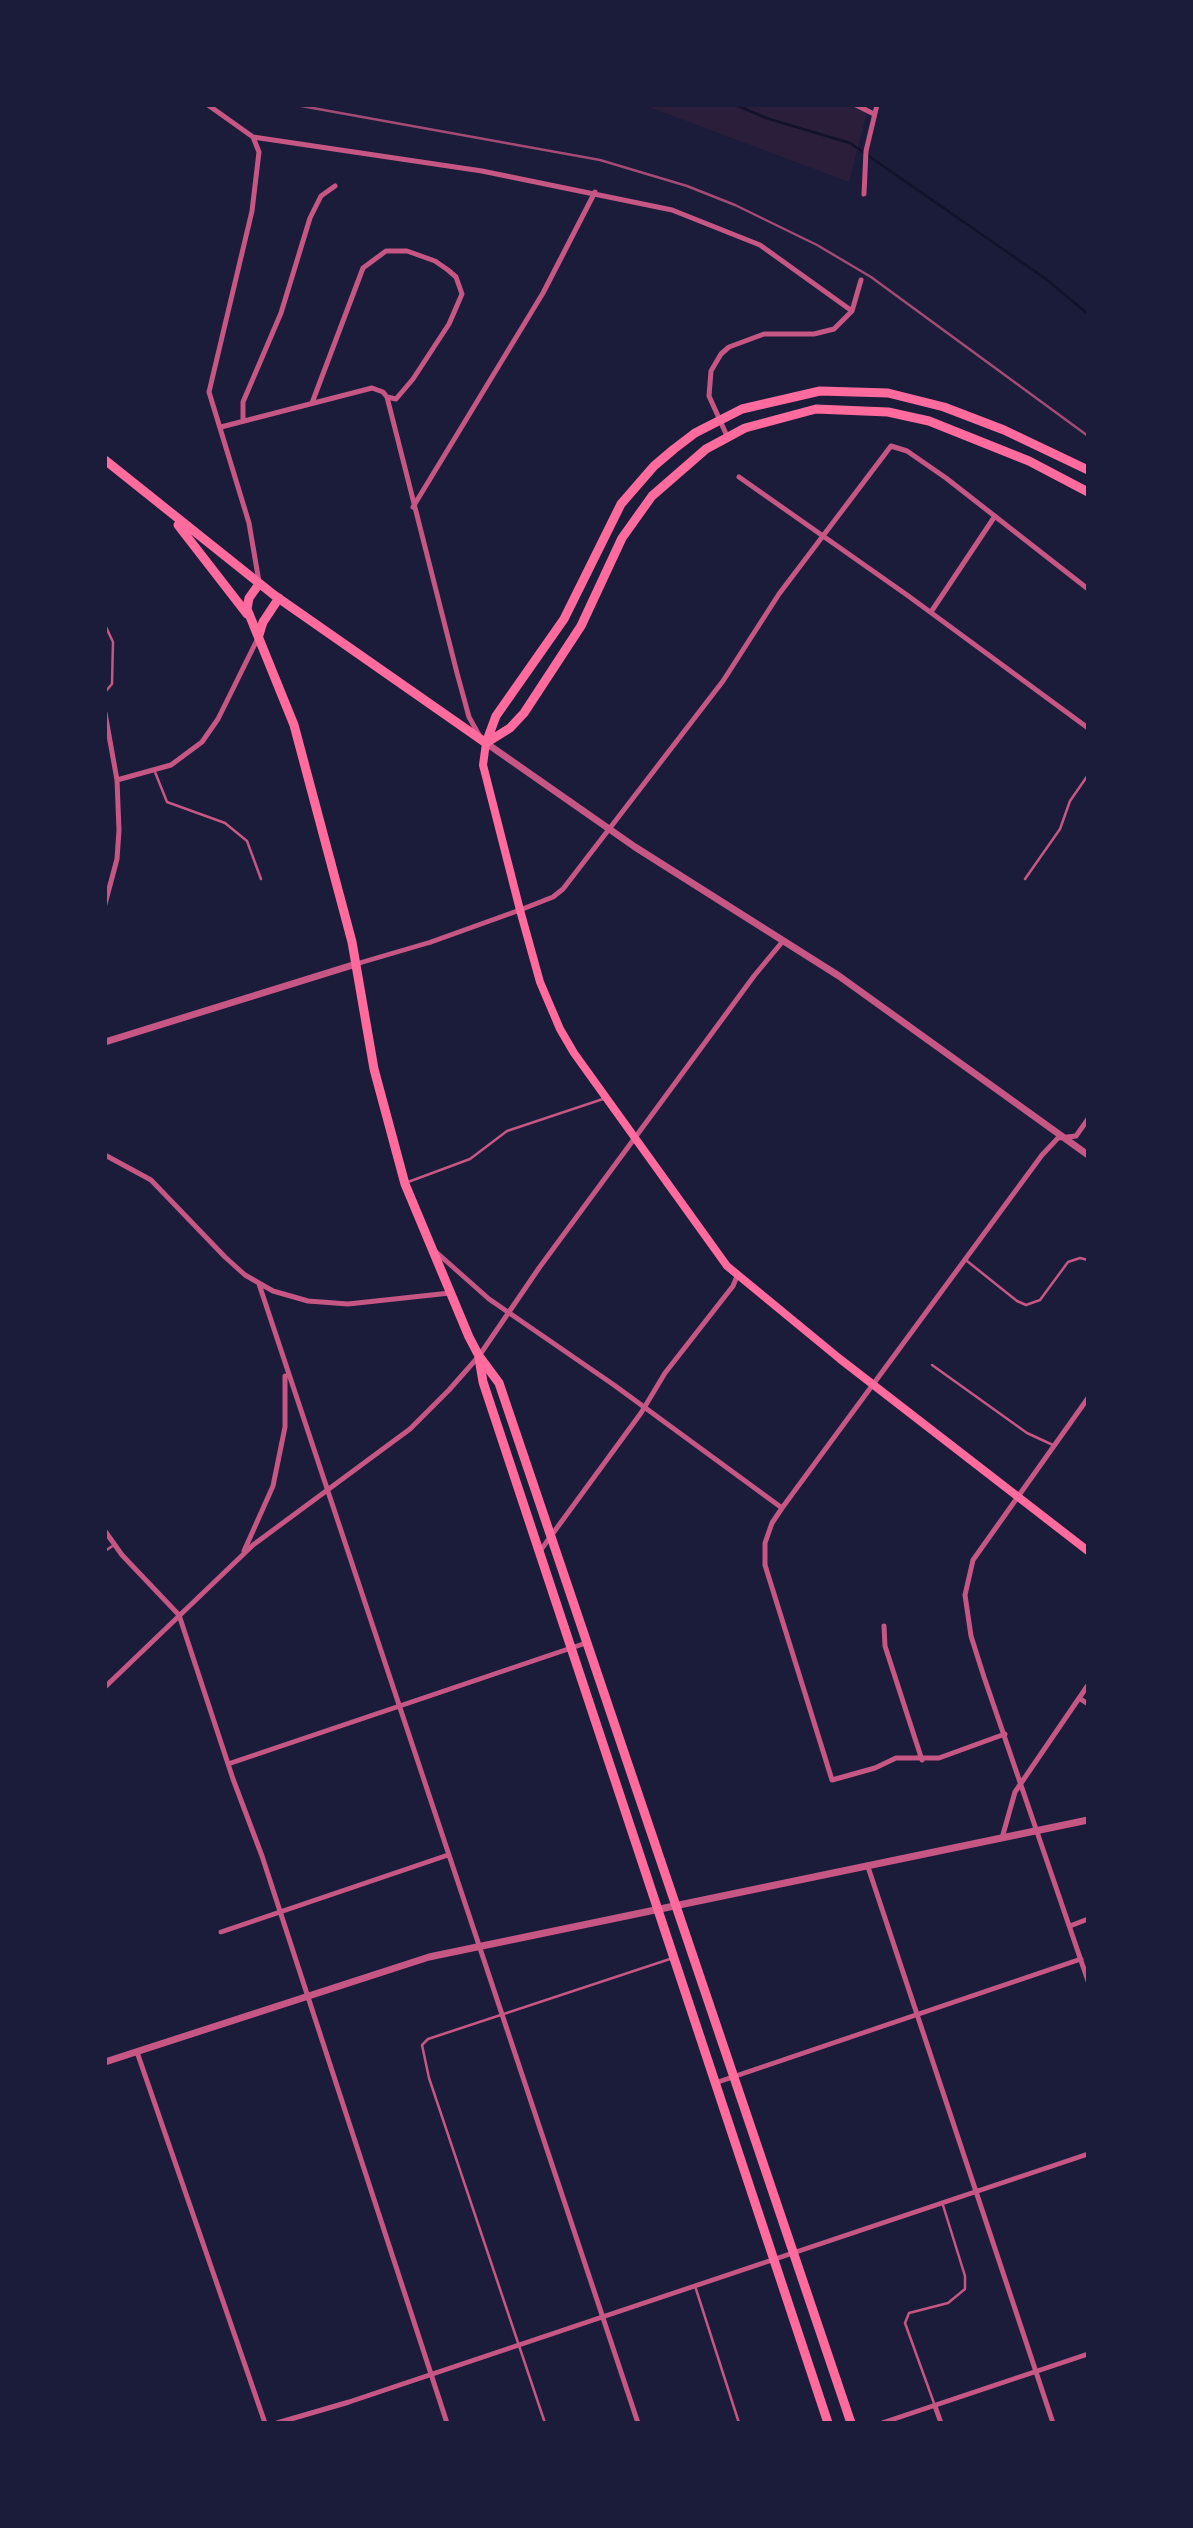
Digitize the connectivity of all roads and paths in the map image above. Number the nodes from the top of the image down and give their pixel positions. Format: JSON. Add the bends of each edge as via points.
{"nodes":[{"id":1,"x":208,"y":105,"type":"edge"},
{"id":2,"x":856,"y":105,"type":"edge"},
{"id":3,"x":877,"y":105,"type":"edge"},
{"id":4,"x":874,"y":114,"type":"junction"},
{"id":5,"x":253,"y":136,"type":"junction"},
{"id":6,"x":335,"y":186,"type":"dead end"},
{"id":7,"x":595,"y":192,"type":"junction"},
{"id":8,"x":863,"y":194,"type":"dead end"},
{"id":9,"x":860,"y":280,"type":"dead end"},
{"id":10,"x":852,"y":310,"type":"junction"},
{"id":11,"x":387,"y":397,"type":"junction"},
{"id":12,"x":312,"y":403,"type":"junction"},
{"id":13,"x":719,"y":420,"type":"junction"},
{"id":14,"x":243,"y":421,"type":"junction"},
{"id":15,"x":221,"y":426,"type":"junction"},
{"id":16,"x":727,"y":436,"type":"junction"},
{"id":17,"x":105,"y":460,"type":"edge"},
{"id":18,"x":1088,"y":470,"type":"edge"},
{"id":19,"x":738,"y":477,"type":"dead end"},
{"id":20,"x":1088,"y":492,"type":"edge"},
{"id":21,"x":413,"y":507,"type":"junction"},
{"id":22,"x":169,"y":513,"type":"junction"},
{"id":23,"x":995,"y":516,"type":"junction"},
{"id":24,"x":824,"y":536,"type":"junction"},
{"id":25,"x":259,"y":584,"type":"junction"},
{"id":26,"x":1088,"y":589,"type":"edge"},
{"id":27,"x":279,"y":598,"type":"junction"},
{"id":28,"x":931,"y":612,"type":"junction"},
{"id":29,"x":250,"y":618,"type":"junction"},
{"id":30,"x":105,"y":625,"type":"edge"},
{"id":31,"x":259,"y":636,"type":"junction"},
{"id":32,"x":105,"y":692,"type":"edge"},
{"id":33,"x":105,"y":713,"type":"edge"},
{"id":34,"x":1088,"y":728,"type":"edge"},
{"id":35,"x":486,"y":743,"type":"junction"},
{"id":36,"x":155,"y":772,"type":"junction"},
{"id":37,"x":1088,"y":775,"type":"edge"},
{"id":38,"x":117,"y":780,"type":"junction"},
{"id":39,"x":610,"y":830,"type":"junction"},
{"id":40,"x":261,"y":879,"type":"dead end"},
{"id":41,"x":1025,"y":879,"type":"dead end"},
{"id":42,"x":105,"y":904,"type":"edge"},
{"id":43,"x":520,"y":910,"type":"junction"},
{"id":44,"x":783,"y":941,"type":"junction"},
{"id":45,"x":431,"y":942,"type":"joint"},
{"id":46,"x":356,"y":964,"type":"junction"},
{"id":47,"x":105,"y":1042,"type":"edge"},
{"id":48,"x":606,"y":1098,"type":"junction"},
{"id":49,"x":1088,"y":1119,"type":"edge"},
{"id":50,"x":635,"y":1138,"type":"junction"},
{"id":51,"x":1064,"y":1138,"type":"junction"},
{"id":52,"x":105,"y":1155,"type":"edge"},
{"id":53,"x":1088,"y":1155,"type":"edge"},
{"id":54,"x":405,"y":1184,"type":"junction"},
{"id":55,"x":428,"y":1242,"type":"junction"},
{"id":56,"x":964,"y":1258,"type":"junction"},
{"id":57,"x":1088,"y":1260,"type":"edge"},
{"id":58,"x":737,"y":1276,"type":"junction"},
{"id":59,"x":259,"y":1284,"type":"junction"},
{"id":60,"x":450,"y":1293,"type":"junction"},
{"id":61,"x":510,"y":1313,"type":"junction"},
{"id":62,"x":479,"y":1356,"type":"junction"},
{"id":63,"x":284,"y":1365,"type":"junction"},
{"id":64,"x":932,"y":1365,"type":"dead end"},
{"id":65,"x":872,"y":1384,"type":"junction"},
{"id":66,"x":1088,"y":1398,"type":"edge"},
{"id":67,"x":644,"y":1407,"type":"junction"},
{"id":68,"x":1053,"y":1445,"type":"junction"},
{"id":69,"x":521,"y":1449,"type":"junction"},
{"id":70,"x":508,"y":1456,"type":"junction"},
{"id":71,"x":326,"y":1491,"type":"junction"},
{"id":72,"x":1017,"y":1496,"type":"junction"},
{"id":73,"x":782,"y":1508,"type":"junction"},
{"id":74,"x":105,"y":1531,"type":"edge"},
{"id":75,"x":550,"y":1536,"type":"junction"},
{"id":76,"x":114,"y":1545,"type":"junction"},
{"id":77,"x":105,"y":1551,"type":"edge"},
{"id":78,"x":540,"y":1551,"type":"junction"},
{"id":79,"x":1088,"y":1551,"type":"edge"},
{"id":80,"x":243,"y":1554,"type":"junction"},
{"id":81,"x":179,"y":1615,"type":"junction"},
{"id":82,"x":884,"y":1626,"type":"dead end"},
{"id":83,"x":586,"y":1643,"type":"junction"},
{"id":84,"x":572,"y":1648,"type":"junction"},
{"id":85,"x":1088,"y":1685,"type":"edge"},
{"id":86,"x":105,"y":1687,"type":"edge"},
{"id":87,"x":1079,"y":1698,"type":"junction"},
{"id":88,"x":1088,"y":1704,"type":"edge"},
{"id":89,"x":398,"y":1707,"type":"junction"},
{"id":90,"x":616,"y":1732,"type":"junction"},
{"id":91,"x":1005,"y":1734,"type":"junction"},
{"id":92,"x":601,"y":1736,"type":"junction"},
{"id":93,"x":922,"y":1760,"type":"junction"},
{"id":94,"x":228,"y":1764,"type":"junction"},
{"id":95,"x":1022,"y":1781,"type":"junction"},
{"id":96,"x":1088,"y":1820,"type":"edge"},
{"id":97,"x":1038,"y":1830,"type":"junction"},
{"id":98,"x":1002,"y":1838,"type":"junction"},
{"id":99,"x":448,"y":1855,"type":"junction"},
{"id":100,"x":867,"y":1867,"type":"junction"},
{"id":101,"x":678,"y":1906,"type":"junction"},
{"id":102,"x":657,"y":1910,"type":"junction"},
{"id":103,"x":280,"y":1912,"type":"junction"},
{"id":104,"x":1088,"y":1919,"type":"edge"},
{"id":105,"x":1070,"y":1926,"type":"junction"},
{"id":106,"x":221,"y":1932,"type":"dead end"},
{"id":107,"x":478,"y":1947,"type":"junction"},
{"id":108,"x":673,"y":1958,"type":"junction"},
{"id":109,"x":1081,"y":1959,"type":"junction"},
{"id":110,"x":1088,"y":1981,"type":"edge"},
{"id":111,"x":306,"y":1996,"type":"junction"},
{"id":112,"x":502,"y":2015,"type":"junction"},
{"id":113,"x":915,"y":2015,"type":"junction"},
{"id":114,"x":137,"y":2052,"type":"junction"},
{"id":115,"x":105,"y":2062,"type":"edge"},
{"id":116,"x":733,"y":2076,"type":"junction"},
{"id":117,"x":715,"y":2083,"type":"junction"},
{"id":118,"x":1088,"y":2154,"type":"edge"},
{"id":119,"x":974,"y":2192,"type":"junction"},
{"id":120,"x":943,"y":2202,"type":"junction"},
{"id":121,"x":793,"y":2254,"type":"junction"},
{"id":122,"x":775,"y":2259,"type":"junction"},
{"id":123,"x":695,"y":2286,"type":"junction"},
{"id":124,"x":603,"y":2316,"type":"junction"},
{"id":125,"x":519,"y":2344,"type":"junction"},
{"id":126,"x":1088,"y":2354,"type":"edge"},
{"id":127,"x":1036,"y":2371,"type":"junction"},
{"id":128,"x":431,"y":2374,"type":"junction"},
{"id":129,"x":934,"y":2406,"type":"junction"},
{"id":130,"x":265,"y":2423,"type":"edge"},
{"id":131,"x":277,"y":2423,"type":"edge"},
{"id":132,"x":447,"y":2423,"type":"edge"},
{"id":133,"x":545,"y":2423,"type":"edge"},
{"id":134,"x":638,"y":2423,"type":"edge"},
{"id":135,"x":739,"y":2423,"type":"edge"},
{"id":136,"x":828,"y":2423,"type":"edge"},
{"id":137,"x":851,"y":2423,"type":"edge"},
{"id":138,"x":881,"y":2423,"type":"edge"},
{"id":139,"x":941,"y":2423,"type":"edge"},
{"id":140,"x":1053,"y":2423,"type":"edge"}],
"edges":[{"from":1,"to":5,"type":"street"},
{"from":2,"to":4,"type":"street"},
{"from":3,"to":4,"type":"street"},
{"from":4,"to":8,"type":"street"},
{"from":5,"to":7,"type":"street"},
{"from":5,"to":15,"type":"street","via":[[259,152],[252,211],[209,392]]},
{"from":6,"to":14,"type":"street","via":[[321,196],[310,218],[281,313],[243,402]]},
{"from":7,"to":10,"type":"street","via":[[672,210],[738,235],[781,257]]},
{"from":7,"to":21,"type":"street","via":[[543,293]]},
{"from":9,"to":10,"type":"street"},
{"from":10,"to":13,"type":"street","via":[[842,323],[824,333],[764,334],[729,347],[715,361],[709,384]]},
{"from":11,"to":12,"type":"street","via":[[372,388]]},
{"from":11,"to":12,"type":"street","via":[[396,399],[413,379],[449,324],[461,294],[456,277],[448,270],[407,251],[386,251],[363,268]]},
{"from":11,"to":21,"type":"street"},
{"from":12,"to":14,"type":"street"},
{"from":13,"to":16,"type":"street"},
{"from":13,"to":18,"type":"main road","via":[[791,395],[842,390],[888,393],[956,411]]},
{"from":13,"to":35,"type":"main road","via":[[664,458],[621,504],[564,619],[496,716]]},
{"from":14,"to":15,"type":"street"},
{"from":15,"to":25,"type":"street","via":[[249,523]]},
{"from":16,"to":20,"type":"main road","via":[[766,420],[816,409],[888,412],[942,426],[1029,461]]},
{"from":16,"to":35,"type":"main road","via":[[669,479],[636,516],[581,626],[524,713]]},
{"from":17,"to":22,"type":"main road"},
{"from":19,"to":24,"type":"street"},
{"from":21,"to":35,"type":"street","via":[[469,717]]},
{"from":22,"to":25,"type":"main road"},
{"from":22,"to":29,"type":"main road"},
{"from":23,"to":24,"type":"street","via":[[897,446],[889,449]]},
{"from":23,"to":26,"type":"street"},
{"from":23,"to":28,"type":"street"},
{"from":24,"to":28,"type":"street"},
{"from":24,"to":39,"type":"street","via":[[779,594],[723,681]]},
{"from":25,"to":27,"type":"main road"},
{"from":25,"to":29,"type":"main road","via":[[249,598]]},
{"from":27,"to":31,"type":"main road"},
{"from":27,"to":35,"type":"main road"},
{"from":28,"to":34,"type":"street"},
{"from":29,"to":31,"type":"main road"},
{"from":30,"to":32,"type":"lane","via":[[113,642],[112,684]]},
{"from":31,"to":36,"type":"street","via":[[212,730],[185,757]]},
{"from":31,"to":46,"type":"main road","via":[[294,725]]},
{"from":33,"to":38,"type":"street"},
{"from":35,"to":39,"type":"street"},
{"from":35,"to":43,"type":"main road","via":[[483,765]]},
{"from":36,"to":38,"type":"street"},
{"from":36,"to":40,"type":"lane","via":[[167,802],[225,823],[247,841]]},
{"from":37,"to":41,"type":"lane","via":[[1070,801],[1060,829]]},
{"from":38,"to":42,"type":"street","via":[[120,830]]},
{"from":39,"to":43,"type":"street","via":[[563,889]]},
{"from":39,"to":44,"type":"street"},
{"from":43,"to":45,"type":"street"},
{"from":43,"to":48,"type":"main road","via":[[547,1002],[574,1053]]},
{"from":44,"to":50,"type":"street"},
{"from":44,"to":51,"type":"street","via":[[884,1007]]},
{"from":45,"to":46,"type":"street"},
{"from":46,"to":47,"type":"street"},
{"from":46,"to":54,"type":"main road","via":[[374,1069]]},
{"from":48,"to":50,"type":"main road"},
{"from":48,"to":54,"type":"lane","via":[[507,1131],[470,1159]]},
{"from":49,"to":51,"type":"street","via":[[1076,1136]]},
{"from":50,"to":58,"type":"main road"},
{"from":50,"to":61,"type":"street"},
{"from":51,"to":53,"type":"street"},
{"from":51,"to":56,"type":"street","via":[[1055,1140],[1042,1155]]},
{"from":52,"to":59,"type":"street","via":[[152,1180],[225,1257]]},
{"from":54,"to":55,"type":"main road"},
{"from":55,"to":60,"type":"main road"},
{"from":55,"to":61,"type":"street","via":[[464,1280]]},
{"from":56,"to":57,"type":"lane","via":[[1026,1305],[1040,1300],[1068,1262]]},
{"from":56,"to":65,"type":"street"},
{"from":58,"to":65,"type":"main road"},
{"from":58,"to":67,"type":"street"},
{"from":59,"to":60,"type":"street","via":[[290,1297],[326,1303]]},
{"from":59,"to":63,"type":"street"},
{"from":60,"to":62,"type":"main road"},
{"from":61,"to":62,"type":"street"},
{"from":61,"to":67,"type":"street"},
{"from":62,"to":69,"type":"main road","via":[[499,1383]]},
{"from":62,"to":70,"type":"main road","via":[[482,1382]]},
{"from":62,"to":71,"type":"street","via":[[410,1429]]},
{"from":63,"to":71,"type":"street"},
{"from":63,"to":80,"type":"street","via":[[287,1398],[280,1459],[267,1504]]},
{"from":64,"to":68,"type":"lane","via":[[1017,1426]]},
{"from":65,"to":72,"type":"main road"},
{"from":65,"to":73,"type":"street"},
{"from":66,"to":68,"type":"street"},
{"from":67,"to":73,"type":"street"},
{"from":67,"to":75,"type":"street"},
{"from":68,"to":72,"type":"street"},
{"from":69,"to":70,"type":"street"},
{"from":69,"to":75,"type":"main road"},
{"from":70,"to":78,"type":"main road"},
{"from":71,"to":80,"type":"street"},
{"from":71,"to":89,"type":"street"},
{"from":72,"to":79,"type":"main road"},
{"from":72,"to":91,"type":"street","via":[[973,1560],[965,1595],[971,1636]]},
{"from":73,"to":93,"type":"street","via":[[767,1534],[765,1565],[830,1777],[836,1781],[896,1758]]},
{"from":74,"to":76,"type":"street"},
{"from":75,"to":78,"type":"street"},
{"from":75,"to":83,"type":"main road"},
{"from":76,"to":77,"type":"lane"},
{"from":76,"to":81,"type":"street"},
{"from":78,"to":84,"type":"main road"},
{"from":80,"to":81,"type":"street"},
{"from":81,"to":86,"type":"street"},
{"from":81,"to":94,"type":"street"},
{"from":82,"to":93,"type":"street","via":[[884,1646]]},
{"from":83,"to":84,"type":"street"},
{"from":83,"to":90,"type":"main road"},
{"from":84,"to":89,"type":"street"},
{"from":84,"to":92,"type":"main road"},
{"from":85,"to":87,"type":"street"},
{"from":87,"to":88,"type":"street"},
{"from":87,"to":95,"type":"street"},
{"from":89,"to":94,"type":"street"},
{"from":89,"to":99,"type":"street"},
{"from":90,"to":92,"type":"street"},
{"from":90,"to":101,"type":"main road"},
{"from":91,"to":93,"type":"street"},
{"from":91,"to":95,"type":"street"},
{"from":92,"to":102,"type":"main road"},
{"from":94,"to":103,"type":"street"},
{"from":95,"to":97,"type":"street"},
{"from":95,"to":98,"type":"street"},
{"from":96,"to":97,"type":"street"},
{"from":97,"to":98,"type":"street"},
{"from":97,"to":105,"type":"street"},
{"from":98,"to":100,"type":"street"},
{"from":99,"to":103,"type":"street"},
{"from":99,"to":107,"type":"street"},
{"from":100,"to":101,"type":"street"},
{"from":100,"to":113,"type":"street"},
{"from":101,"to":102,"type":"street"},
{"from":101,"to":116,"type":"main road"},
{"from":102,"to":107,"type":"street"},
{"from":102,"to":108,"type":"main road"},
{"from":103,"to":106,"type":"street"},
{"from":103,"to":111,"type":"street"},
{"from":104,"to":105,"type":"street"},
{"from":105,"to":109,"type":"street"},
{"from":107,"to":111,"type":"street","via":[[411,1961]]},
{"from":107,"to":112,"type":"street"},
{"from":108,"to":112,"type":"lane"},
{"from":108,"to":117,"type":"main road"},
{"from":109,"to":110,"type":"street"},
{"from":109,"to":113,"type":"street"},
{"from":111,"to":114,"type":"street"},
{"from":111,"to":128,"type":"street"},
{"from":112,"to":124,"type":"street"},
{"from":112,"to":125,"type":"lane","via":[[428,2039],[421,2049]]},
{"from":113,"to":116,"type":"street"},
{"from":113,"to":119,"type":"street"},
{"from":114,"to":115,"type":"street"},
{"from":114,"to":130,"type":"street"},
{"from":116,"to":117,"type":"street"},
{"from":116,"to":121,"type":"main road"},
{"from":117,"to":122,"type":"main road"},
{"from":118,"to":119,"type":"street"},
{"from":119,"to":120,"type":"street"},
{"from":119,"to":127,"type":"street"},
{"from":120,"to":121,"type":"street"},
{"from":120,"to":129,"type":"lane","via":[[965,2289],[948,2303],[909,2313],[905,2323]]},
{"from":121,"to":122,"type":"street"},
{"from":121,"to":137,"type":"main road"},
{"from":122,"to":123,"type":"street"},
{"from":122,"to":136,"type":"main road"},
{"from":123,"to":124,"type":"street"},
{"from":123,"to":135,"type":"lane"},
{"from":124,"to":125,"type":"street"},
{"from":124,"to":134,"type":"street"},
{"from":125,"to":128,"type":"street"},
{"from":125,"to":133,"type":"lane"},
{"from":126,"to":127,"type":"street"},
{"from":127,"to":129,"type":"street"},
{"from":127,"to":140,"type":"street"},
{"from":128,"to":131,"type":"street"},
{"from":128,"to":132,"type":"street"},
{"from":129,"to":138,"type":"street"},
{"from":129,"to":139,"type":"street"}]}
